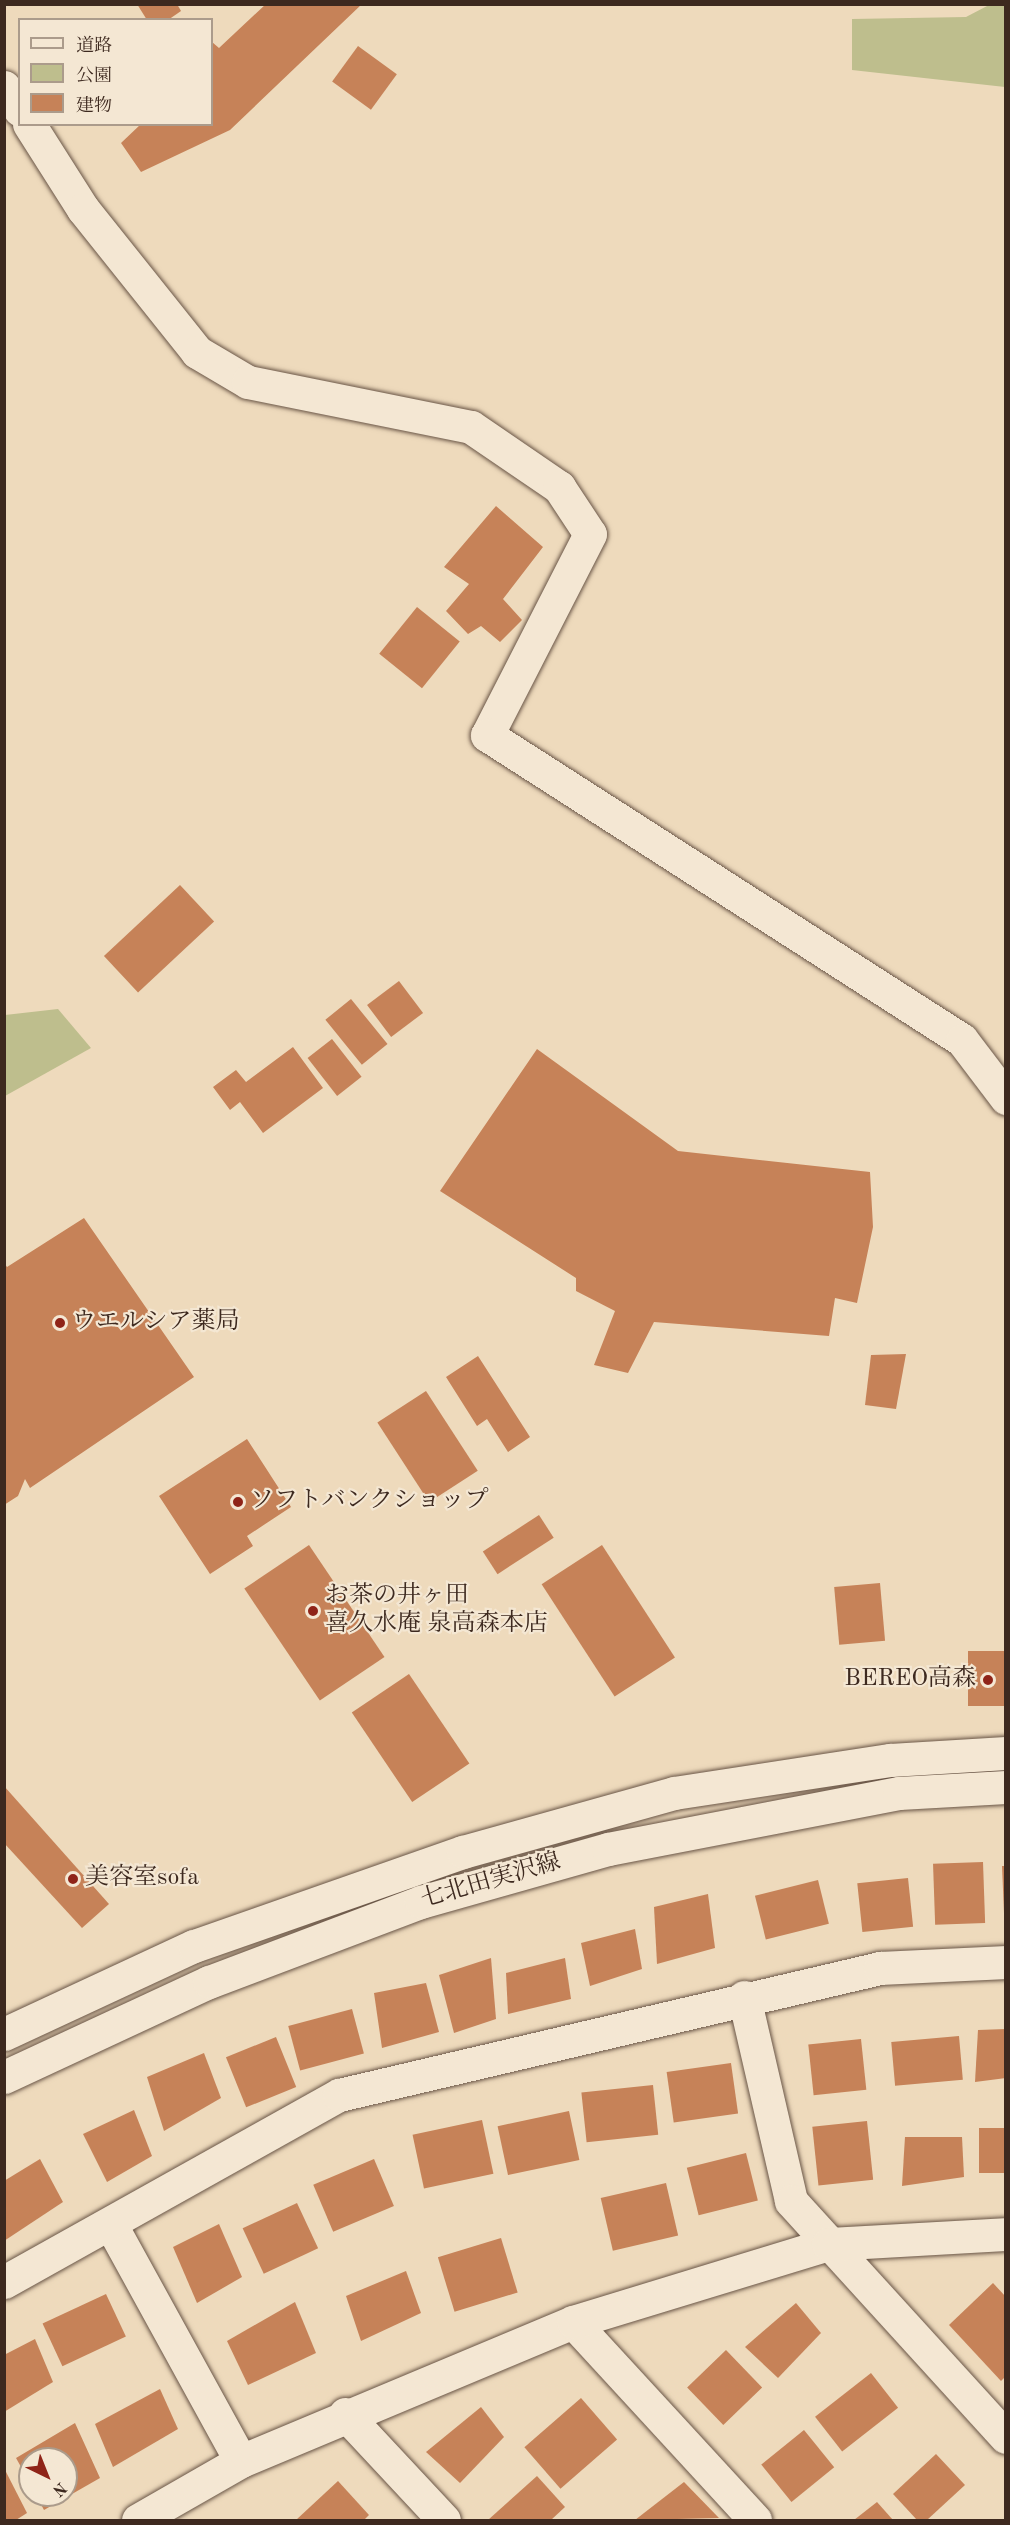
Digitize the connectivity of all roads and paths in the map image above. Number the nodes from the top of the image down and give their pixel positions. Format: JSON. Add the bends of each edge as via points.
{"nodes":[{"id":1,"x":4,"y":87,"type":"edge"},
{"id":2,"x":18,"y":107,"type":"edge"},
{"id":3,"x":30,"y":126,"type":"edge"},
{"id":4,"x":1005,"y":1098,"type":"edge"},
{"id":5,"x":1005,"y":1753,"type":"edge"},
{"id":6,"x":1005,"y":1787,"type":"edge"},
{"id":7,"x":1005,"y":1962,"type":"edge"},
{"id":8,"x":744,"y":1997,"type":"junction"},
{"id":9,"x":4,"y":2034,"type":"edge"},
{"id":10,"x":4,"y":2077,"type":"edge"},
{"id":11,"x":111,"y":2225,"type":"junction"},
{"id":12,"x":1005,"y":2234,"type":"edge"},
{"id":13,"x":828,"y":2244,"type":"junction"},
{"id":14,"x":4,"y":2282,"type":"edge"},
{"id":15,"x":573,"y":2322,"type":"junction"},
{"id":16,"x":345,"y":2414,"type":"junction"},
{"id":17,"x":1005,"y":2437,"type":"edge"},
{"id":18,"x":241,"y":2461,"type":"junction"},
{"id":19,"x":138,"y":2520,"type":"edge"},
{"id":20,"x":444,"y":2520,"type":"edge"},
{"id":21,"x":755,"y":2520,"type":"edge"}],
"edges":[{"from":1,"to":2,"type":"street"},
{"from":3,"to":4,"type":"street","via":[[83,209],[197,352],[248,382],[471,427],[559,487],[590,534],[487,735],[962,1040]]},
{"from":5,"to":9,"type":"street","via":[[890,1760],[674,1793],[474,1849],[194,1946]]},
{"from":6,"to":10,"type":"street","name":"七北田実沢線","via":[[899,1793],[608,1849],[421,1902],[208,1982]]},
{"from":7,"to":8,"type":"street","via":[[880,1968]]},
{"from":8,"to":11,"type":"street","via":[[339,2095]]},
{"from":8,"to":13,"type":"street","via":[[791,2201]]},
{"from":11,"to":14,"type":"street"},
{"from":11,"to":18,"type":"street"},
{"from":12,"to":13,"type":"street"},
{"from":13,"to":15,"type":"street"},
{"from":13,"to":17,"type":"street"},
{"from":15,"to":16,"type":"street"},
{"from":15,"to":21,"type":"street"},
{"from":16,"to":18,"type":"street"},
{"from":16,"to":20,"type":"street"},
{"from":18,"to":19,"type":"street"}]}
